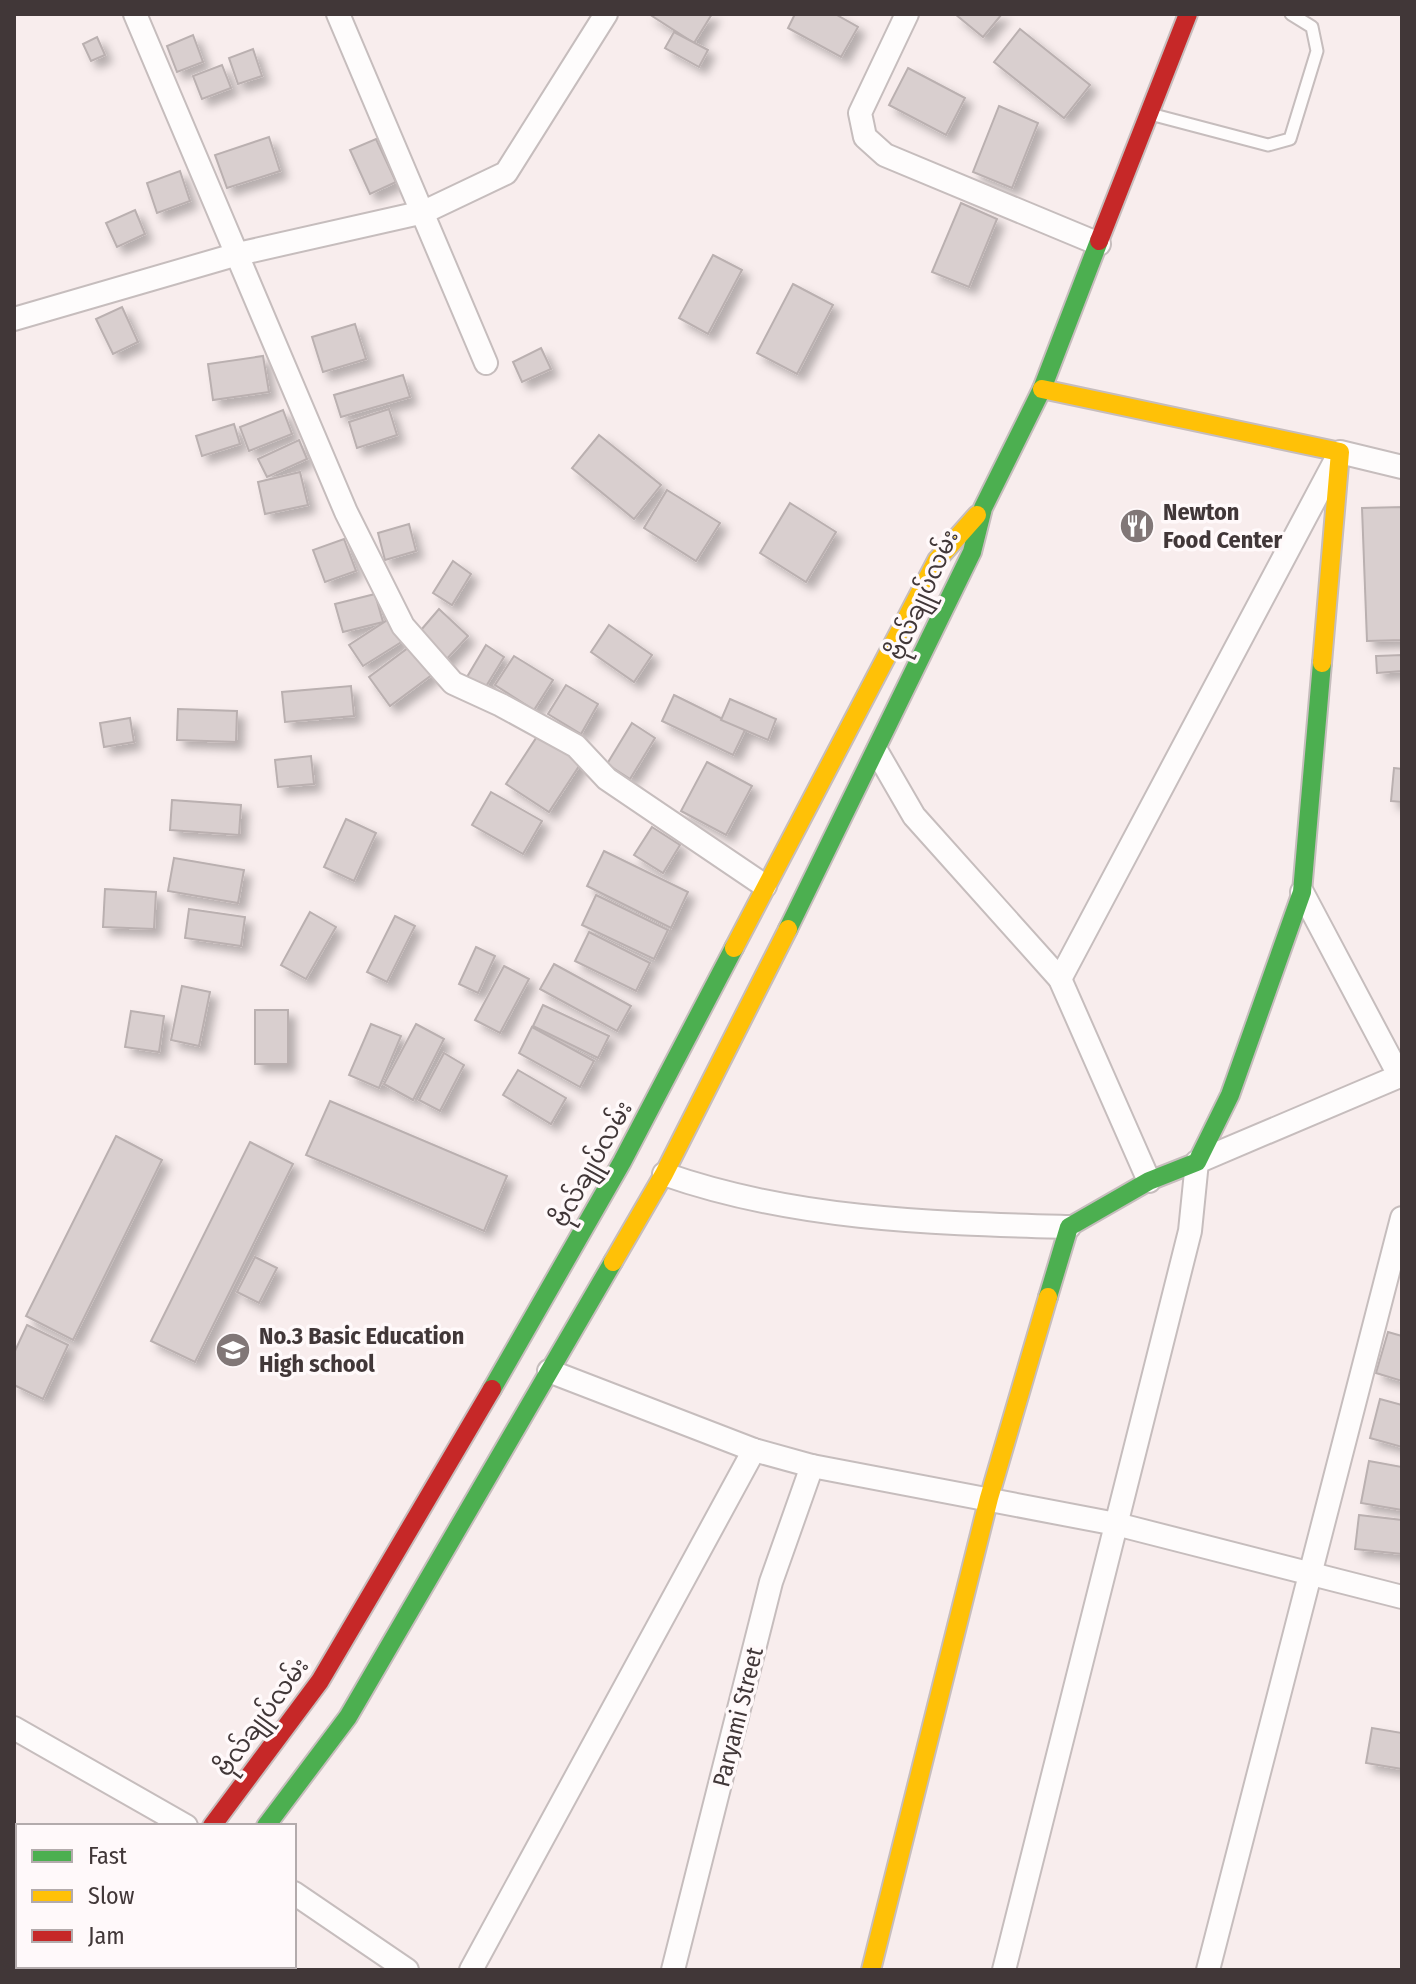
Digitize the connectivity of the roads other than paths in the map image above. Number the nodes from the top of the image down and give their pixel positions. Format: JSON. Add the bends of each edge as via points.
{"nodes":[{"id":1,"x":135,"y":14,"type":"edge"},
{"id":2,"x":338,"y":14,"type":"edge"},
{"id":3,"x":606,"y":14,"type":"edge"},
{"id":4,"x":907,"y":14,"type":"edge"},
{"id":5,"x":1188,"y":14,"type":"edge"},
{"id":6,"x":1291,"y":14,"type":"edge"},
{"id":7,"x":1150,"y":114,"type":"junction"},
{"id":8,"x":424,"y":212,"type":"junction"},
{"id":9,"x":1099,"y":244,"type":"junction"},
{"id":10,"x":238,"y":254,"type":"junction"},
{"id":11,"x":14,"y":319,"type":"edge"},
{"id":12,"x":486,"y":363,"type":"dead end"},
{"id":13,"x":1042,"y":389,"type":"junction"},
{"id":14,"x":1340,"y":452,"type":"junction"},
{"id":15,"x":1402,"y":467,"type":"edge"},
{"id":16,"x":983,"y":508,"type":"junction"},
{"id":17,"x":877,"y":752,"type":"junction"},
{"id":18,"x":765,"y":886,"type":"junction"},
{"id":19,"x":1302,"y":892,"type":"junction"},
{"id":20,"x":1060,"y":979,"type":"junction"},
{"id":21,"x":1400,"y":1075,"type":"edge"},
{"id":22,"x":1197,"y":1162,"type":"junction"},
{"id":23,"x":664,"y":1174,"type":"junction"},
{"id":24,"x":1149,"y":1181,"type":"junction"},
{"id":25,"x":1402,"y":1218,"type":"edge"},
{"id":26,"x":1069,"y":1227,"type":"junction"},
{"id":27,"x":549,"y":1371,"type":"junction"},
{"id":28,"x":754,"y":1450,"type":"junction"},
{"id":29,"x":812,"y":1466,"type":"junction"},
{"id":30,"x":989,"y":1498,"type":"junction"},
{"id":31,"x":1116,"y":1524,"type":"junction"},
{"id":32,"x":1310,"y":1572,"type":"junction"},
{"id":33,"x":1402,"y":1597,"type":"edge"},
{"id":34,"x":14,"y":1728,"type":"edge"},
{"id":35,"x":182,"y":1824,"type":"edge"},
{"id":36,"x":213,"y":1824,"type":"edge"},
{"id":37,"x":268,"y":1824,"type":"edge"},
{"id":38,"x":296,"y":1894,"type":"edge"},
{"id":39,"x":407,"y":1970,"type":"edge"},
{"id":40,"x":471,"y":1970,"type":"edge"},
{"id":41,"x":673,"y":1970,"type":"edge"},
{"id":42,"x":871,"y":1970,"type":"edge"},
{"id":43,"x":1004,"y":1970,"type":"edge"},
{"id":44,"x":1208,"y":1970,"type":"edge"}],
"edges":[{"from":1,"to":10,"type":"street"},
{"from":2,"to":8,"type":"street"},
{"from":3,"to":8,"type":"street","via":[[506,173]]},
{"from":4,"to":9,"type":"street","via":[[860,113],[865,137],[885,155]]},
{"from":5,"to":7,"type":"main road","name":"ဗိုလ်ချုပ်လမ်း"},
{"from":6,"to":7,"type":"lane","via":[[1312,27],[1317,51],[1290,139],[1268,145]]},
{"from":7,"to":9,"type":"main road","name":"ဗိုလ်ချုပ်လမ်း"},
{"from":8,"to":10,"type":"street"},
{"from":8,"to":12,"type":"street"},
{"from":9,"to":13,"type":"main road","name":"ဗိုလ်ချုပ်လမ်း"},
{"from":10,"to":11,"type":"street"},
{"from":10,"to":18,"type":"street","via":[[346,512],[403,626],[453,683],[576,746],[607,779]]},
{"from":13,"to":14,"type":"main road"},
{"from":13,"to":16,"type":"main road","name":"ဗိုလ်ချုပ်လမ်း"},
{"from":14,"to":15,"type":"street"},
{"from":14,"to":19,"type":"main road"},
{"from":14,"to":20,"type":"street"},
{"from":16,"to":17,"type":"main road","name":"ဗိုလ်ချုပ်လမ်း","via":[[972,552]]},
{"from":16,"to":18,"type":"main road","name":"ဗိုလ်ချုပ်လမ်း","via":[[937,560]]},
{"from":17,"to":20,"type":"street","via":[[914,816]]},
{"from":17,"to":23,"type":"main road","name":"ဗိုလ်ချုပ်လမ်း"},
{"from":18,"to":36,"type":"main road","name":"ဗိုလ်ချုပ်လမ်း","via":[[622,1162],[505,1368],[320,1681]]},
{"from":19,"to":21,"type":"street"},
{"from":19,"to":22,"type":"main road","via":[[1230,1095]]},
{"from":20,"to":24,"type":"street"},
{"from":21,"to":22,"type":"street"},
{"from":22,"to":24,"type":"main road"},
{"from":22,"to":31,"type":"street","via":[[1190,1231]]},
{"from":23,"to":26,"type":"street","via":[[721,1194],[832,1215]]},
{"from":23,"to":27,"type":"main road","name":"ဗိုလ်ချုပ်လမ်း"},
{"from":24,"to":26,"type":"main road"},
{"from":25,"to":32,"type":"street"},
{"from":26,"to":30,"type":"main road"},
{"from":27,"to":28,"type":"street"},
{"from":27,"to":37,"type":"main road","name":"ဗိုလ်ချုပ်လမ်း","via":[[348,1717]]},
{"from":28,"to":29,"type":"street"},
{"from":28,"to":40,"type":"street"},
{"from":29,"to":30,"type":"street"},
{"from":29,"to":41,"type":"street","name":"Paryami Street","via":[[771,1582]]},
{"from":30,"to":31,"type":"street"},
{"from":30,"to":42,"type":"main road"},
{"from":31,"to":32,"type":"street"},
{"from":31,"to":43,"type":"street"},
{"from":32,"to":33,"type":"street"},
{"from":32,"to":44,"type":"street"},
{"from":34,"to":35,"type":"street"},
{"from":38,"to":39,"type":"street"}]}
